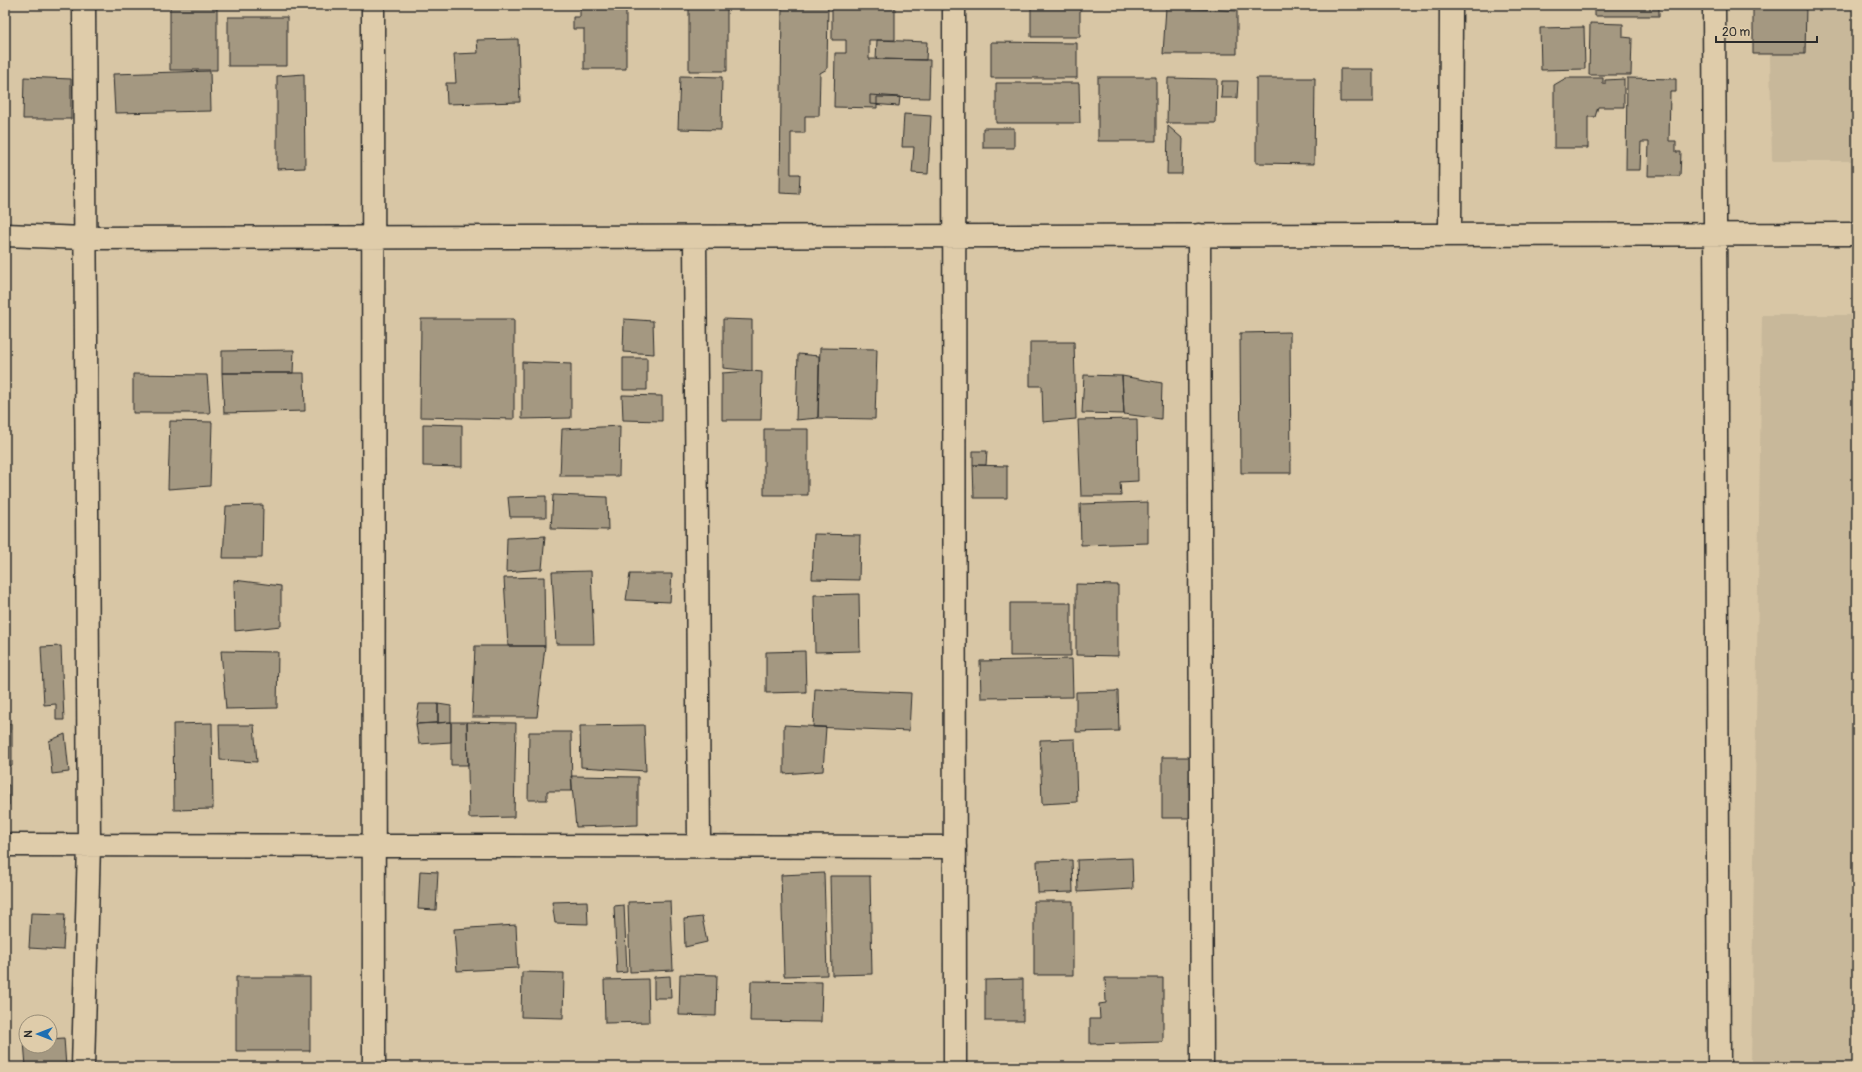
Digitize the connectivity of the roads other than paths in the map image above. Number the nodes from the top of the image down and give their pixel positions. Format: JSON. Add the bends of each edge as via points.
{"nodes":[{"id":1,"x":84,"y":5,"type":"edge"},
{"id":2,"x":373,"y":5,"type":"edge"},
{"id":3,"x":954,"y":5,"type":"edge"},
{"id":4,"x":1451,"y":5,"type":"edge"},
{"id":5,"x":1714,"y":5,"type":"edge"},
{"id":6,"x":1715,"y":234,"type":"junction"},
{"id":7,"x":1857,"y":234,"type":"edge"},
{"id":8,"x":5,"y":235,"type":"edge"},
{"id":9,"x":1450,"y":235,"type":"junction"},
{"id":10,"x":954,"y":236,"type":"junction"},
{"id":11,"x":1199,"y":236,"type":"junction"},
{"id":12,"x":373,"y":237,"type":"junction"},
{"id":13,"x":696,"y":237,"type":"junction"},
{"id":14,"x":84,"y":238,"type":"junction"},
{"id":15,"x":5,"y":844,"type":"edge"},
{"id":16,"x":89,"y":845,"type":"junction"},
{"id":17,"x":374,"y":846,"type":"junction"},
{"id":18,"x":699,"y":846,"type":"junction"},
{"id":19,"x":955,"y":847,"type":"junction"},
{"id":20,"x":84,"y":1067,"type":"edge"},
{"id":21,"x":374,"y":1067,"type":"edge"},
{"id":22,"x":955,"y":1067,"type":"edge"},
{"id":23,"x":1202,"y":1067,"type":"edge"},
{"id":24,"x":1719,"y":1067,"type":"edge"}],
"edges":[{"from":1,"to":14,"type":"street"},
{"from":2,"to":12,"type":"street"},
{"from":3,"to":10,"type":"street"},
{"from":4,"to":9,"type":"street"},
{"from":5,"to":6,"type":"street"},
{"from":6,"to":7,"type":"street"},
{"from":6,"to":9,"type":"street"},
{"from":6,"to":24,"type":"street"},
{"from":8,"to":14,"type":"street"},
{"from":9,"to":11,"type":"street"},
{"from":10,"to":11,"type":"street"},
{"from":10,"to":13,"type":"street"},
{"from":10,"to":19,"type":"street"},
{"from":11,"to":23,"type":"street"},
{"from":12,"to":13,"type":"street"},
{"from":12,"to":14,"type":"street"},
{"from":12,"to":17,"type":"street"},
{"from":13,"to":18,"type":"street"},
{"from":14,"to":16,"type":"street"},
{"from":15,"to":16,"type":"street"},
{"from":16,"to":17,"type":"street"},
{"from":16,"to":20,"type":"street"},
{"from":17,"to":18,"type":"street"},
{"from":17,"to":21,"type":"street"},
{"from":18,"to":19,"type":"street"},
{"from":19,"to":22,"type":"street"}]}
